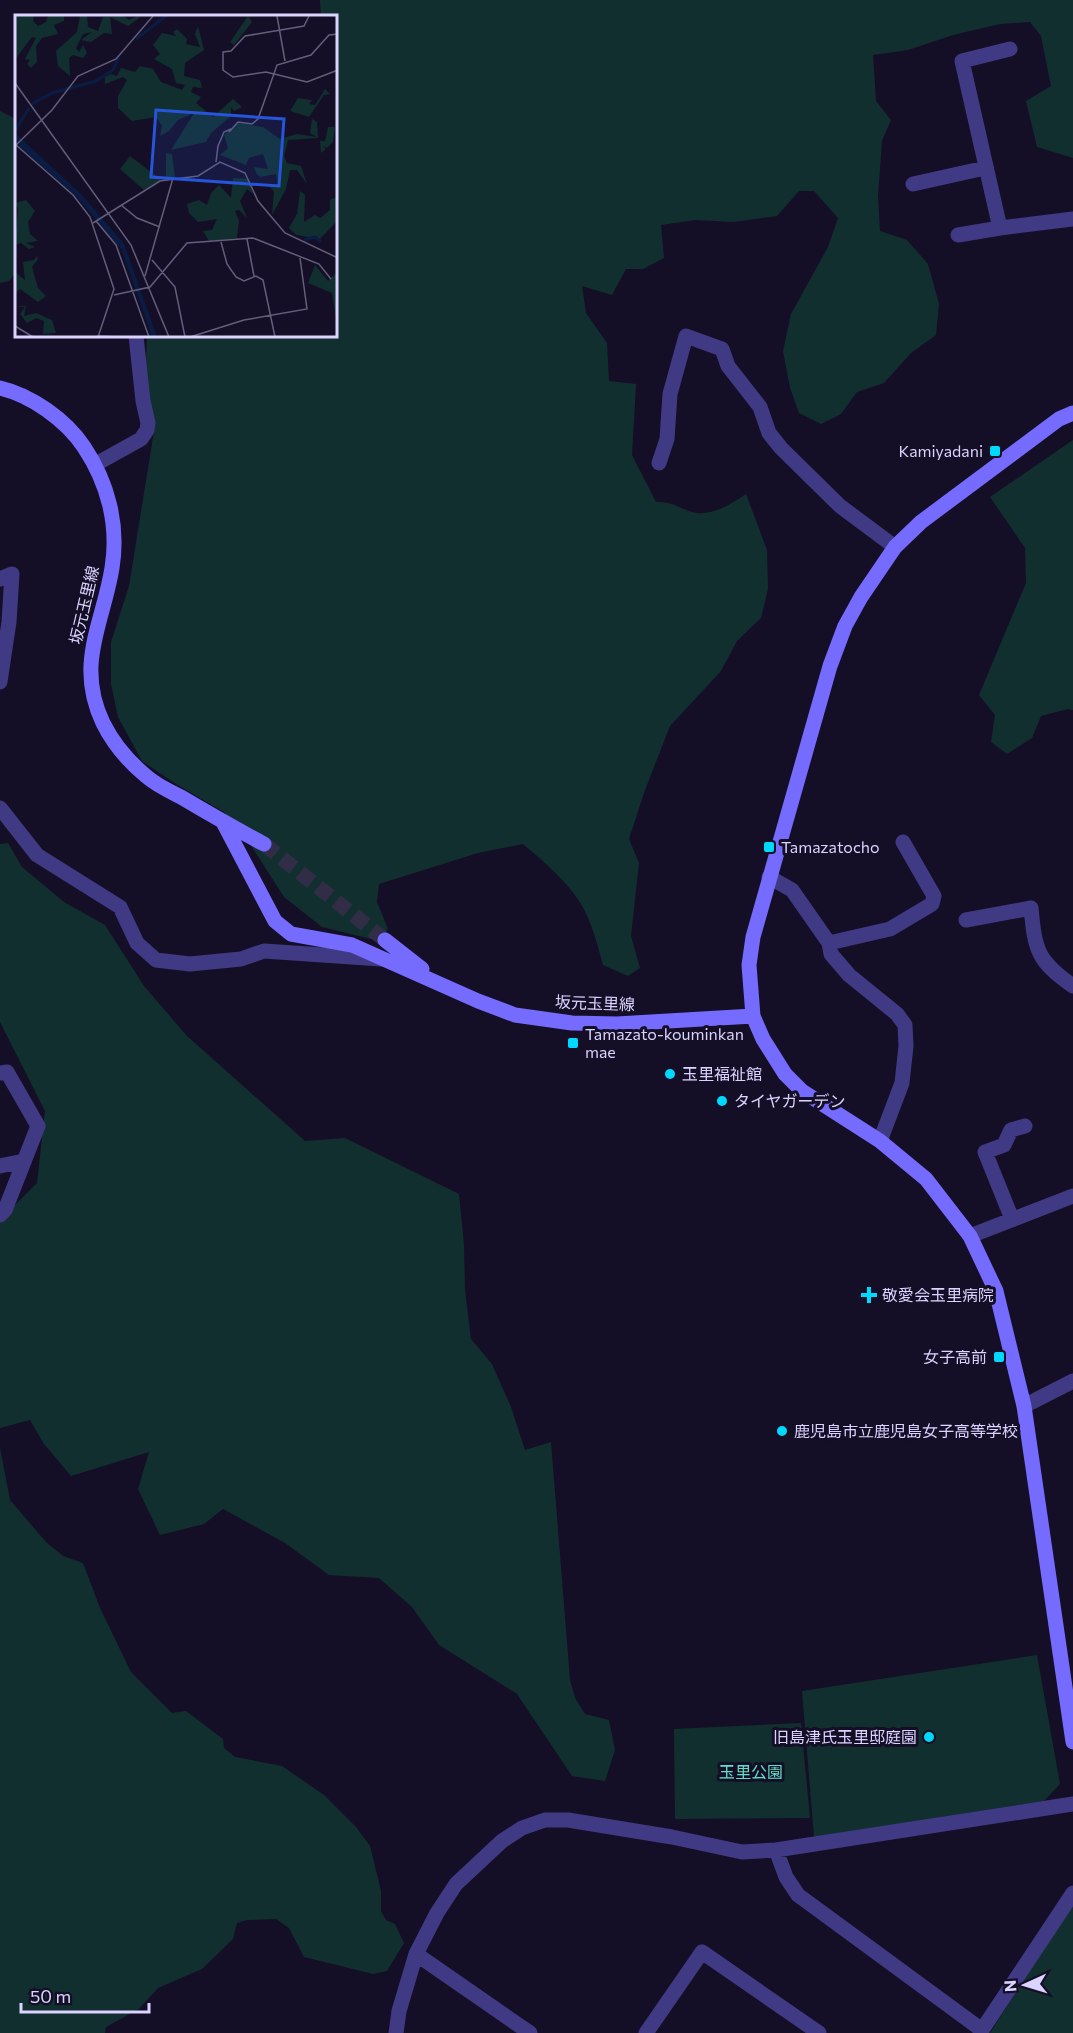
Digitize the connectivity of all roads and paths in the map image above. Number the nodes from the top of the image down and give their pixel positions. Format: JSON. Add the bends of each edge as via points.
{"nodes":[{"id":1,"x":1010,"y":49,"type":"dead end"},
{"id":2,"x":985,"y":168,"type":"junction"},
{"id":3,"x":913,"y":184,"type":"dead end"},
{"id":4,"x":1073,"y":219,"type":"edge"},
{"id":5,"x":1000,"y":228,"type":"junction"},
{"id":6,"x":958,"y":235,"type":"dead end"},
{"id":7,"x":136,"y":338,"type":"edge"},
{"id":8,"x":0,"y":388,"type":"edge"},
{"id":9,"x":1073,"y":412,"type":"edge"},
{"id":10,"x":659,"y":462,"type":"dead end"},
{"id":11,"x":96,"y":464,"type":"junction"},
{"id":12,"x":895,"y":547,"type":"junction"},
{"id":13,"x":0,"y":579,"type":"edge"},
{"id":14,"x":0,"y":682,"type":"edge"},
{"id":15,"x":0,"y":808,"type":"edge"},
{"id":16,"x":223,"y":822,"type":"junction"},
{"id":17,"x":903,"y":842,"type":"dead end"},
{"id":18,"x":264,"y":844,"type":"tunnel mouth"},
{"id":19,"x":769,"y":877,"type":"junction"},
{"id":20,"x":966,"y":920,"type":"dead end"},
{"id":21,"x":385,"y":940,"type":"tunnel mouth"},
{"id":22,"x":829,"y":943,"type":"junction"},
{"id":23,"x":387,"y":960,"type":"junction"},
{"id":24,"x":441,"y":984,"type":"junction"},
{"id":25,"x":1073,"y":986,"type":"edge"},
{"id":26,"x":753,"y":1016,"type":"junction"},
{"id":27,"x":0,"y":1073,"type":"edge"},
{"id":28,"x":1025,"y":1126,"type":"dead end"},
{"id":29,"x":880,"y":1141,"type":"junction"},
{"id":30,"x":24,"y":1161,"type":"junction"},
{"id":31,"x":0,"y":1166,"type":"edge"},
{"id":32,"x":1073,"y":1196,"type":"edge"},
{"id":33,"x":0,"y":1215,"type":"edge"},
{"id":34,"x":1012,"y":1219,"type":"junction"},
{"id":35,"x":970,"y":1236,"type":"junction"},
{"id":36,"x":1073,"y":1381,"type":"edge"},
{"id":37,"x":1024,"y":1406,"type":"junction"},
{"id":38,"x":1069,"y":1681,"type":"edge"},
{"id":39,"x":1073,"y":1742,"type":"edge"},
{"id":40,"x":1073,"y":1804,"type":"edge"},
{"id":41,"x":776,"y":1850,"type":"junction"},
{"id":42,"x":1073,"y":1893,"type":"edge"},
{"id":43,"x":416,"y":1954,"type":"junction"},
{"id":44,"x":981,"y":2032,"type":"edge"},
{"id":45,"x":396,"y":2033,"type":"edge"},
{"id":46,"x":530,"y":2033,"type":"edge"},
{"id":47,"x":646,"y":2033,"type":"edge"},
{"id":48,"x":819,"y":2033,"type":"edge"}],
"edges":[{"from":1,"to":2,"type":"street","via":[[962,61]]},
{"from":2,"to":3,"type":"street"},
{"from":2,"to":5,"type":"street"},
{"from":4,"to":5,"type":"street"},
{"from":5,"to":6,"type":"street"},
{"from":7,"to":11,"type":"street","via":[[147,430],[141,439]]},
{"from":8,"to":11,"type":"street","name":"坂元玉里線","via":[[58,417]]},
{"from":9,"to":12,"type":"street","via":[[921,522]]},
{"from":10,"to":12,"type":"street","via":[[668,439],[670,394],[686,336],[722,349],[728,366],[760,407],[769,434],[781,448],[840,506]]},
{"from":11,"to":16,"type":"street","name":"坂元玉里線","via":[[110,502],[114,550],[91,653],[102,722],[113,741],[147,778]]},
{"from":12,"to":19,"type":"street","via":[[845,626]]},
{"from":13,"to":14,"type":"street","via":[[12,574]]},
{"from":15,"to":23,"type":"street","via":[[37,855],[120,907],[137,943],[156,960],[190,964],[241,959],[264,951]]},
{"from":16,"to":18,"type":"street","name":"坂元玉里線"},
{"from":16,"to":23,"type":"street","name":"坂元玉里線","via":[[282,928],[291,934],[352,945]]},
{"from":17,"to":22,"type":"street","via":[[934,896],[932,904],[890,929]]},
{"from":19,"to":22,"type":"street","via":[[792,890]]},
{"from":19,"to":26,"type":"street","via":[[748,965]]},
{"from":20,"to":25,"type":"street","via":[[1031,908],[1040,956]]},
{"from":21,"to":24,"type":"street","name":"坂元玉里線"},
{"from":22,"to":29,"type":"street","via":[[831,954],[849,975],[905,1025],[902,1083]]},
{"from":23,"to":24,"type":"street","name":"坂元玉里線"},
{"from":24,"to":26,"type":"street","name":"坂元玉里線","via":[[507,1013],[572,1023]]},
{"from":26,"to":29,"type":"street","via":[[785,1074],[802,1091]]},
{"from":27,"to":30,"type":"street","via":[[7,1072],[38,1126]]},
{"from":28,"to":34,"type":"street","via":[[1011,1130],[1004,1145],[985,1152]]},
{"from":29,"to":35,"type":"street","via":[[926,1179]]},
{"from":30,"to":31,"type":"street"},
{"from":30,"to":33,"type":"street"},
{"from":32,"to":34,"type":"street"},
{"from":34,"to":35,"type":"street"},
{"from":35,"to":37,"type":"street","via":[[996,1291]]},
{"from":36,"to":37,"type":"street"},
{"from":37,"to":38,"type":"street"},
{"from":38,"to":39,"type":"street"},
{"from":40,"to":41,"type":"street"},
{"from":41,"to":43,"type":"street","via":[[742,1852],[568,1820],[545,1820],[502,1841],[456,1884]]},
{"from":41,"to":44,"type":"street","via":[[798,1895]]},
{"from":42,"to":44,"type":"street"},
{"from":43,"to":45,"type":"street"},
{"from":43,"to":46,"type":"street"},
{"from":47,"to":48,"type":"street","via":[[702,1952]]}]}
